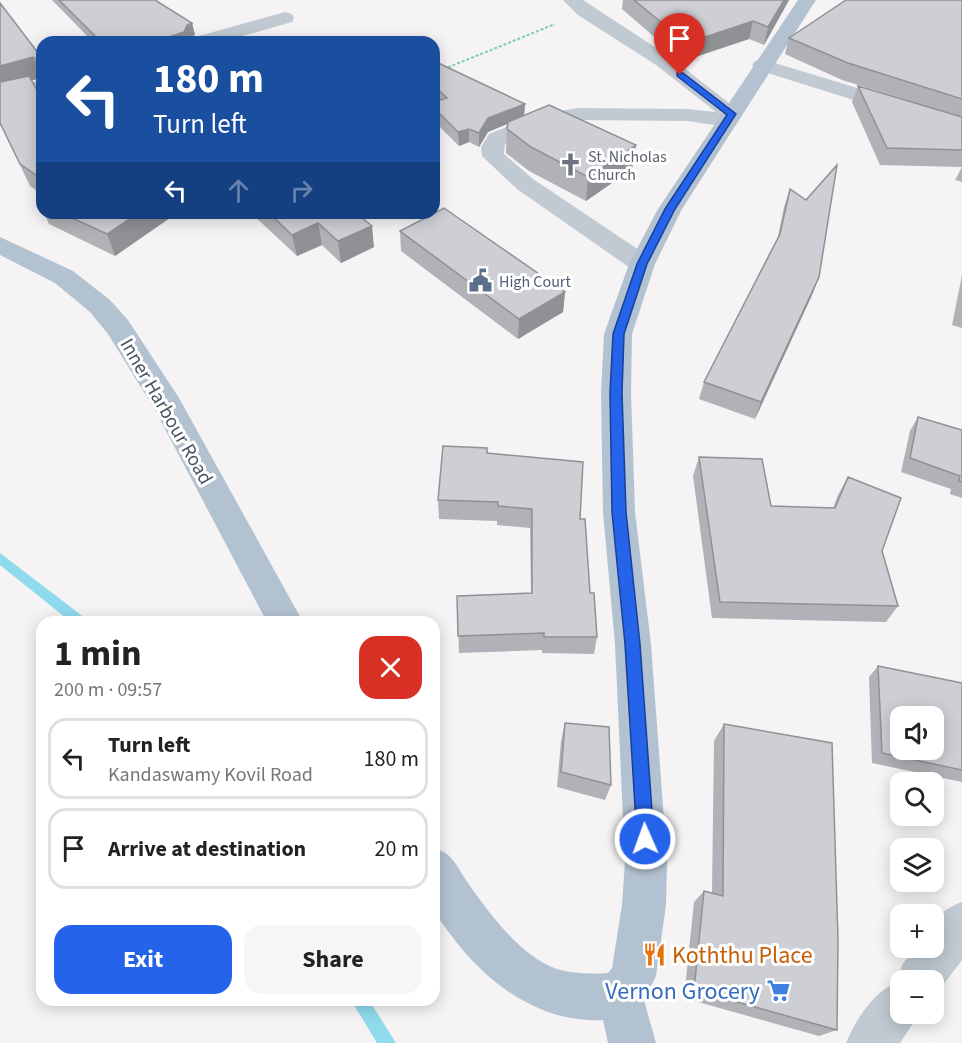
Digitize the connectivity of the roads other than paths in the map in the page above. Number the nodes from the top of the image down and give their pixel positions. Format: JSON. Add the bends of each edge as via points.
{"nodes":[{"id":1,"x":807,"y":0,"type":"edge"},
{"id":2,"x":579,"y":6,"type":"edge"},
{"id":3,"x":285,"y":18,"type":"dead end"},
{"id":4,"x":220,"y":36,"type":"edge"},
{"id":5,"x":762,"y":65,"type":"junction"},
{"id":6,"x":36,"y":88,"type":"edge"},
{"id":7,"x":0,"y":98,"type":"edge"},
{"id":8,"x":730,"y":117,"type":"junction"},
{"id":9,"x":962,"y":127,"type":"edge"},
{"id":10,"x":0,"y":245,"type":"edge"},
{"id":11,"x":642,"y":264,"type":"junction"},
{"id":12,"x":282,"y":616,"type":"edge"},
{"id":13,"x":440,"y":879,"type":"edge"},
{"id":14,"x":962,"y":924,"type":"edge"},
{"id":15,"x":926,"y":970,"type":"edge"},
{"id":16,"x":620,"y":996,"type":"junction"},
{"id":17,"x":890,"y":1017,"type":"edge"},
{"id":18,"x":632,"y":1043,"type":"edge"},
{"id":19,"x":870,"y":1043,"type":"edge"}],
"edges":[{"from":1,"to":5,"type":"main road"},
{"from":2,"to":8,"type":"street","via":[[663,62]]},
{"from":3,"to":4,"type":"street"},
{"from":5,"to":8,"type":"main road"},
{"from":5,"to":9,"type":"street"},
{"from":6,"to":7,"type":"street"},
{"from":8,"to":11,"type":"main road","via":[[670,209]]},
{"from":8,"to":11,"type":"street","via":[[577,114],[542,121],[497,139],[492,147],[493,156],[525,184]]},
{"from":10,"to":12,"type":"main road","name":"Inner Harbour Road","via":[[64,277],[100,306],[118,327],[168,406]]},
{"from":11,"to":16,"type":"main road","via":[[618,334],[616,360],[619,512],[633,644],[646,861],[635,966]]},
{"from":13,"to":16,"type":"main road","via":[[484,942],[506,966],[528,981],[579,998]]},
{"from":14,"to":15,"type":"street"},
{"from":16,"to":18,"type":"main road"},
{"from":17,"to":19,"type":"street"}]}
